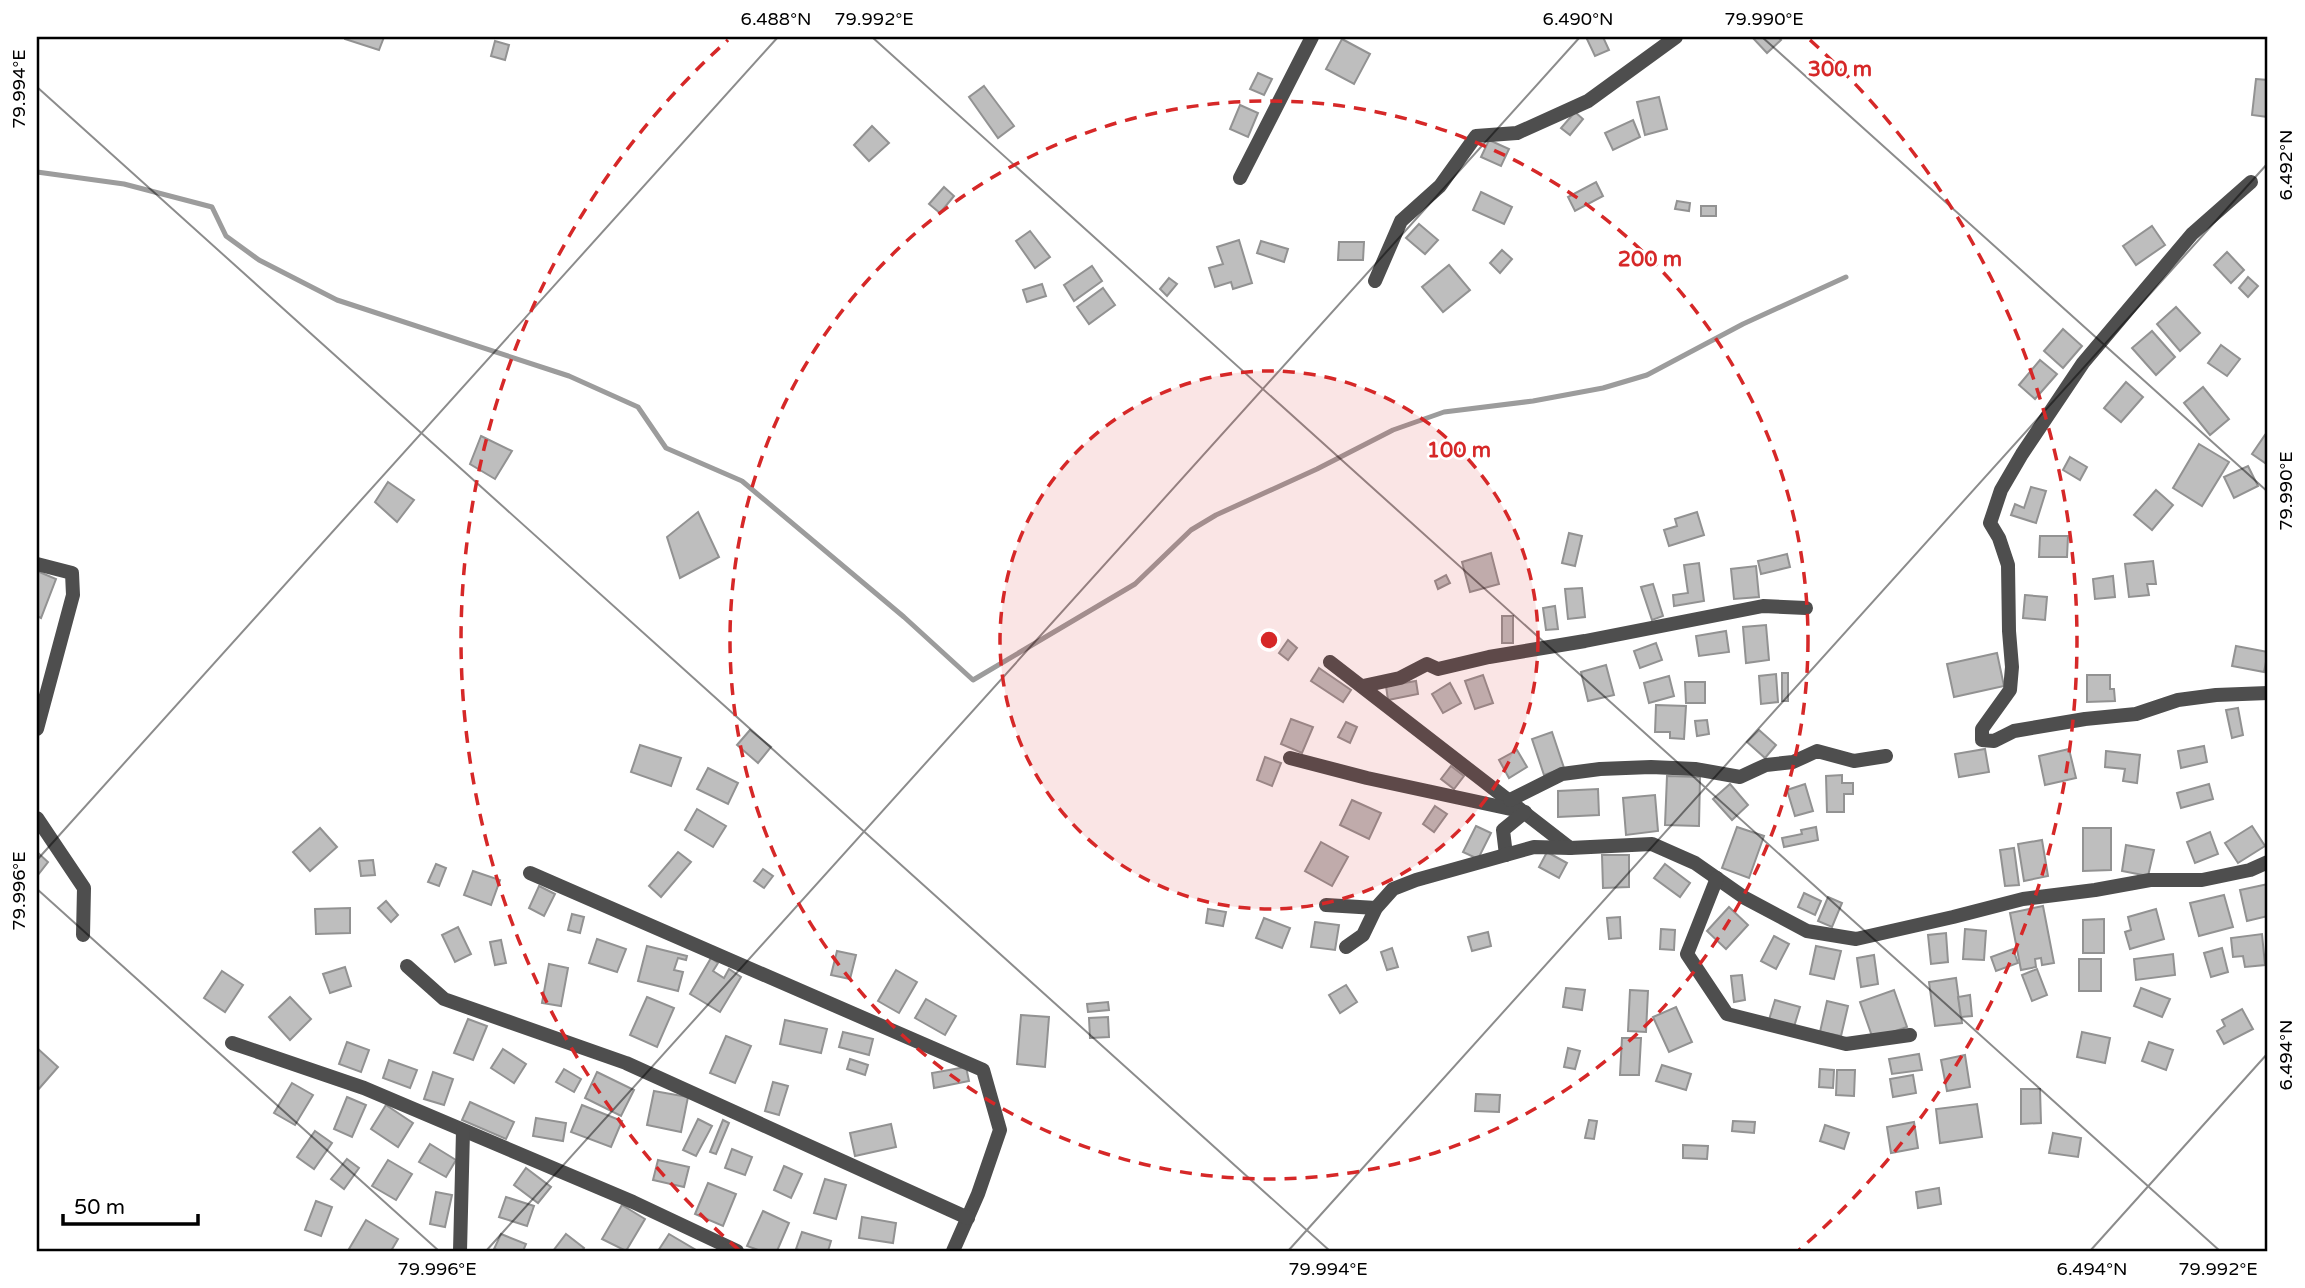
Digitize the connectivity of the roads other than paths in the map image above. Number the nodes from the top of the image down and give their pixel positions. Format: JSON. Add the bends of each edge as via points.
{"nodes":[{"id":1,"x":1312,"y":37,"type":"edge"},
{"id":2,"x":1676,"y":37,"type":"edge"},
{"id":3,"x":1240,"y":178,"type":"dead end"},
{"id":4,"x":2251,"y":182,"type":"dead end"},
{"id":5,"x":1375,"y":281,"type":"dead end"},
{"id":6,"x":37,"y":564,"type":"edge"},
{"id":7,"x":1806,"y":608,"type":"dead end"},
{"id":8,"x":1330,"y":662,"type":"dead end"},
{"id":9,"x":1363,"y":686,"type":"junction"},
{"id":10,"x":2268,"y":694,"type":"edge"},
{"id":11,"x":37,"y":729,"type":"edge"},
{"id":12,"x":1886,"y":756,"type":"dead end"},
{"id":13,"x":1290,"y":758,"type":"dead end"},
{"id":14,"x":1510,"y":800,"type":"junction"},
{"id":15,"x":1525,"y":812,"type":"junction"},
{"id":16,"x":37,"y":818,"type":"edge"},
{"id":17,"x":1570,"y":848,"type":"junction"},
{"id":18,"x":1506,"y":855,"type":"junction"},
{"id":19,"x":2268,"y":862,"type":"edge"},
{"id":20,"x":530,"y":873,"type":"dead end"},
{"id":21,"x":1717,"y":878,"type":"junction"},
{"id":22,"x":1326,"y":905,"type":"dead end"},
{"id":23,"x":1376,"y":908,"type":"junction"},
{"id":24,"x":83,"y":935,"type":"dead end"},
{"id":25,"x":1346,"y":947,"type":"dead end"},
{"id":26,"x":407,"y":965,"type":"dead end"},
{"id":27,"x":1910,"y":1035,"type":"dead end"},
{"id":28,"x":232,"y":1043,"type":"dead end"},
{"id":29,"x":463,"y":1131,"type":"junction"},
{"id":30,"x":968,"y":1218,"type":"junction"},
{"id":31,"x":460,"y":1251,"type":"edge"},
{"id":32,"x":737,"y":1251,"type":"edge"},
{"id":33,"x":953,"y":1251,"type":"edge"}],
"edges":[{"from":1,"to":3,"type":"street"},
{"from":2,"to":5,"type":"street","via":[[1588,102],[1517,133],[1476,136],[1440,186],[1401,221]]},
{"from":4,"to":10,"type":"street","via":[[2192,234],[2091,353],[2001,490],[1990,523],[2008,565],[2012,667],[2010,690],[1982,729],[1982,740],[1994,741],[2014,730],[2136,713],[2178,700]]},
{"from":6,"to":11,"type":"street","via":[[72,573],[73,595]]},
{"from":7,"to":9,"type":"street","via":[[1763,606],[1438,669],[1427,664],[1400,678]]},
{"from":8,"to":9,"type":"street"},
{"from":9,"to":14,"type":"street"},
{"from":12,"to":14,"type":"street","via":[[1854,761],[1817,751],[1740,777],[1651,767],[1600,769],[1562,774]]},
{"from":13,"to":15,"type":"street"},
{"from":14,"to":15,"type":"street"},
{"from":15,"to":17,"type":"street"},
{"from":15,"to":18,"type":"street","via":[[1503,830]]},
{"from":16,"to":24,"type":"street","via":[[84,888]]},
{"from":17,"to":18,"type":"street","via":[[1534,847]]},
{"from":17,"to":21,"type":"street","via":[[1652,844]]},
{"from":18,"to":23,"type":"street","via":[[1393,889]]},
{"from":19,"to":21,"type":"street","via":[[2202,880],[2150,880],[2023,899],[1856,939],[1807,931]]},
{"from":20,"to":30,"type":"street","via":[[983,1069],[1000,1130]]},
{"from":21,"to":27,"type":"street","via":[[1687,954],[1727,1014],[1846,1044]]},
{"from":22,"to":23,"type":"street"},
{"from":23,"to":25,"type":"street","via":[[1363,935]]},
{"from":26,"to":30,"type":"street","via":[[444,999],[626,1063]]},
{"from":28,"to":29,"type":"street","via":[[364,1088]]},
{"from":29,"to":31,"type":"street"},
{"from":29,"to":32,"type":"street"},
{"from":30,"to":33,"type":"street"}]}
